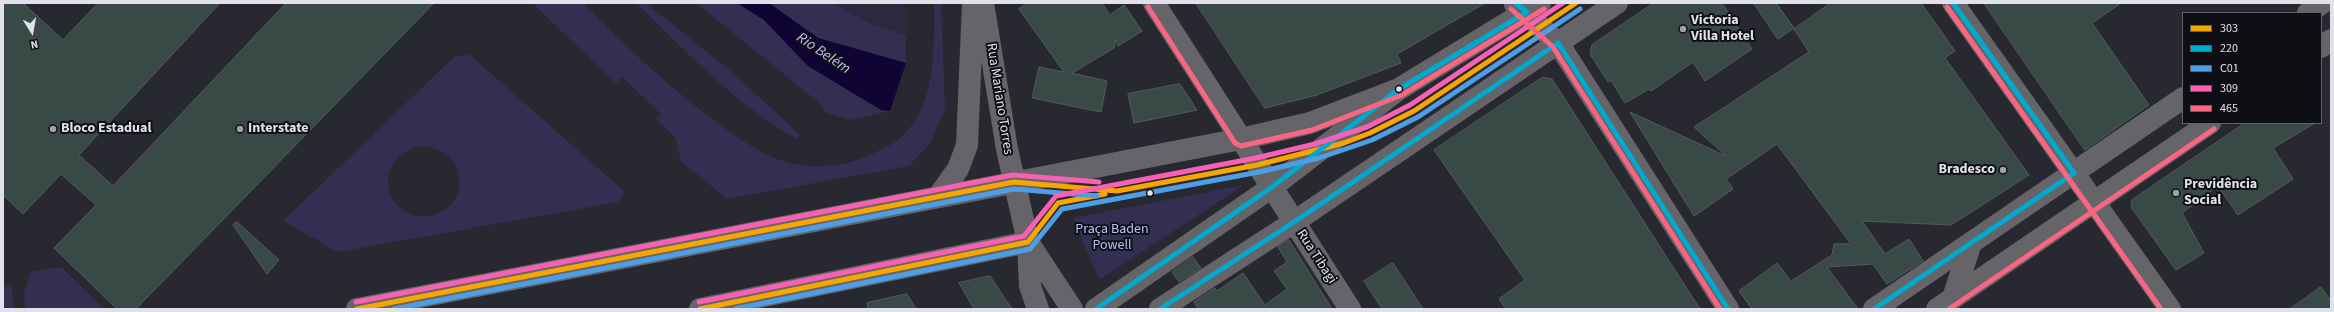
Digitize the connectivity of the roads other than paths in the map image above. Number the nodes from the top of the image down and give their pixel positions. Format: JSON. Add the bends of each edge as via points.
{"nodes":[{"id":1,"x":972,"y":3,"type":"edge"},
{"id":2,"x":983,"y":3,"type":"edge"},
{"id":3,"x":1154,"y":3,"type":"edge"},
{"id":4,"x":1617,"y":3,"type":"edge"},
{"id":5,"x":1953,"y":3,"type":"edge"},
{"id":6,"x":2322,"y":3,"type":"edge"},
{"id":7,"x":1527,"y":6,"type":"edge"},
{"id":8,"x":2309,"y":12,"type":"edge"},
{"id":9,"x":2331,"y":40,"type":"edge"},
{"id":10,"x":1558,"y":43,"type":"junction"},
{"id":11,"x":2322,"y":46,"type":"edge"},
{"id":12,"x":1399,"y":89,"type":"junction"},
{"id":13,"x":2182,"y":99,"type":"edge"},
{"id":14,"x":2209,"y":124,"type":"edge"},
{"id":15,"x":1241,"y":139,"type":"junction"},
{"id":16,"x":2074,"y":173,"type":"junction"},
{"id":17,"x":1014,"y":182,"type":"junction"},
{"id":18,"x":1272,"y":187,"type":"junction"},
{"id":19,"x":938,"y":197,"type":"junction"},
{"id":20,"x":2094,"y":202,"type":"junction"},
{"id":21,"x":1294,"y":222,"type":"junction"},
{"id":22,"x":1028,"y":242,"type":"junction"},
{"id":23,"x":1972,"y":243,"type":"junction"},
{"id":24,"x":1945,"y":304,"type":"edge"},
{"id":25,"x":357,"y":309,"type":"edge"},
{"id":26,"x":700,"y":309,"type":"edge"},
{"id":27,"x":1038,"y":309,"type":"edge"},
{"id":28,"x":1072,"y":309,"type":"edge"},
{"id":29,"x":1096,"y":309,"type":"edge"},
{"id":30,"x":1160,"y":309,"type":"edge"},
{"id":31,"x":1350,"y":309,"type":"edge"},
{"id":32,"x":1728,"y":309,"type":"edge"},
{"id":33,"x":1874,"y":309,"type":"edge"},
{"id":34,"x":2170,"y":309,"type":"edge"}],
"edges":[{"from":1,"to":19,"type":"main road","via":[[966,144],[958,169]]},
{"from":2,"to":17,"type":"main road","name":"Rua Mariano Torres"},
{"from":3,"to":15,"type":"main road","name":"Rua Tibagi"},
{"from":4,"to":10,"type":"main road"},
{"from":5,"to":16,"type":"main road"},
{"from":6,"to":8,"type":"main road"},
{"from":7,"to":10,"type":"main road"},
{"from":7,"to":12,"type":"main road"},
{"from":9,"to":11,"type":"main road"},
{"from":10,"to":21,"type":"main road"},
{"from":10,"to":32,"type":"main road"},
{"from":12,"to":15,"type":"main road","via":[[1310,122]]},
{"from":12,"to":18,"type":"main road"},
{"from":13,"to":16,"type":"main road"},
{"from":14,"to":20,"type":"main road"},
{"from":15,"to":17,"type":"main road"},
{"from":15,"to":18,"type":"main road","name":"Rua Tibagi"},
{"from":16,"to":20,"type":"main road"},
{"from":16,"to":23,"type":"main road"},
{"from":17,"to":19,"type":"main road"},
{"from":17,"to":22,"type":"main road","name":"Rua Mariano Torres"},
{"from":18,"to":21,"type":"main road","name":"Rua Tibagi"},
{"from":18,"to":29,"type":"main road"},
{"from":19,"to":25,"type":"main road"},
{"from":20,"to":24,"type":"main road"},
{"from":20,"to":34,"type":"main road"},
{"from":21,"to":30,"type":"main road"},
{"from":21,"to":31,"type":"main road","name":"Rua Tibagi"},
{"from":22,"to":26,"type":"main road"},
{"from":22,"to":27,"type":"main road","name":"Rua Mariano Torres","via":[[1030,286]]},
{"from":22,"to":28,"type":"main road","name":"Rua Mariano Torres"},
{"from":23,"to":24,"type":"main road"},
{"from":23,"to":33,"type":"main road"}]}
